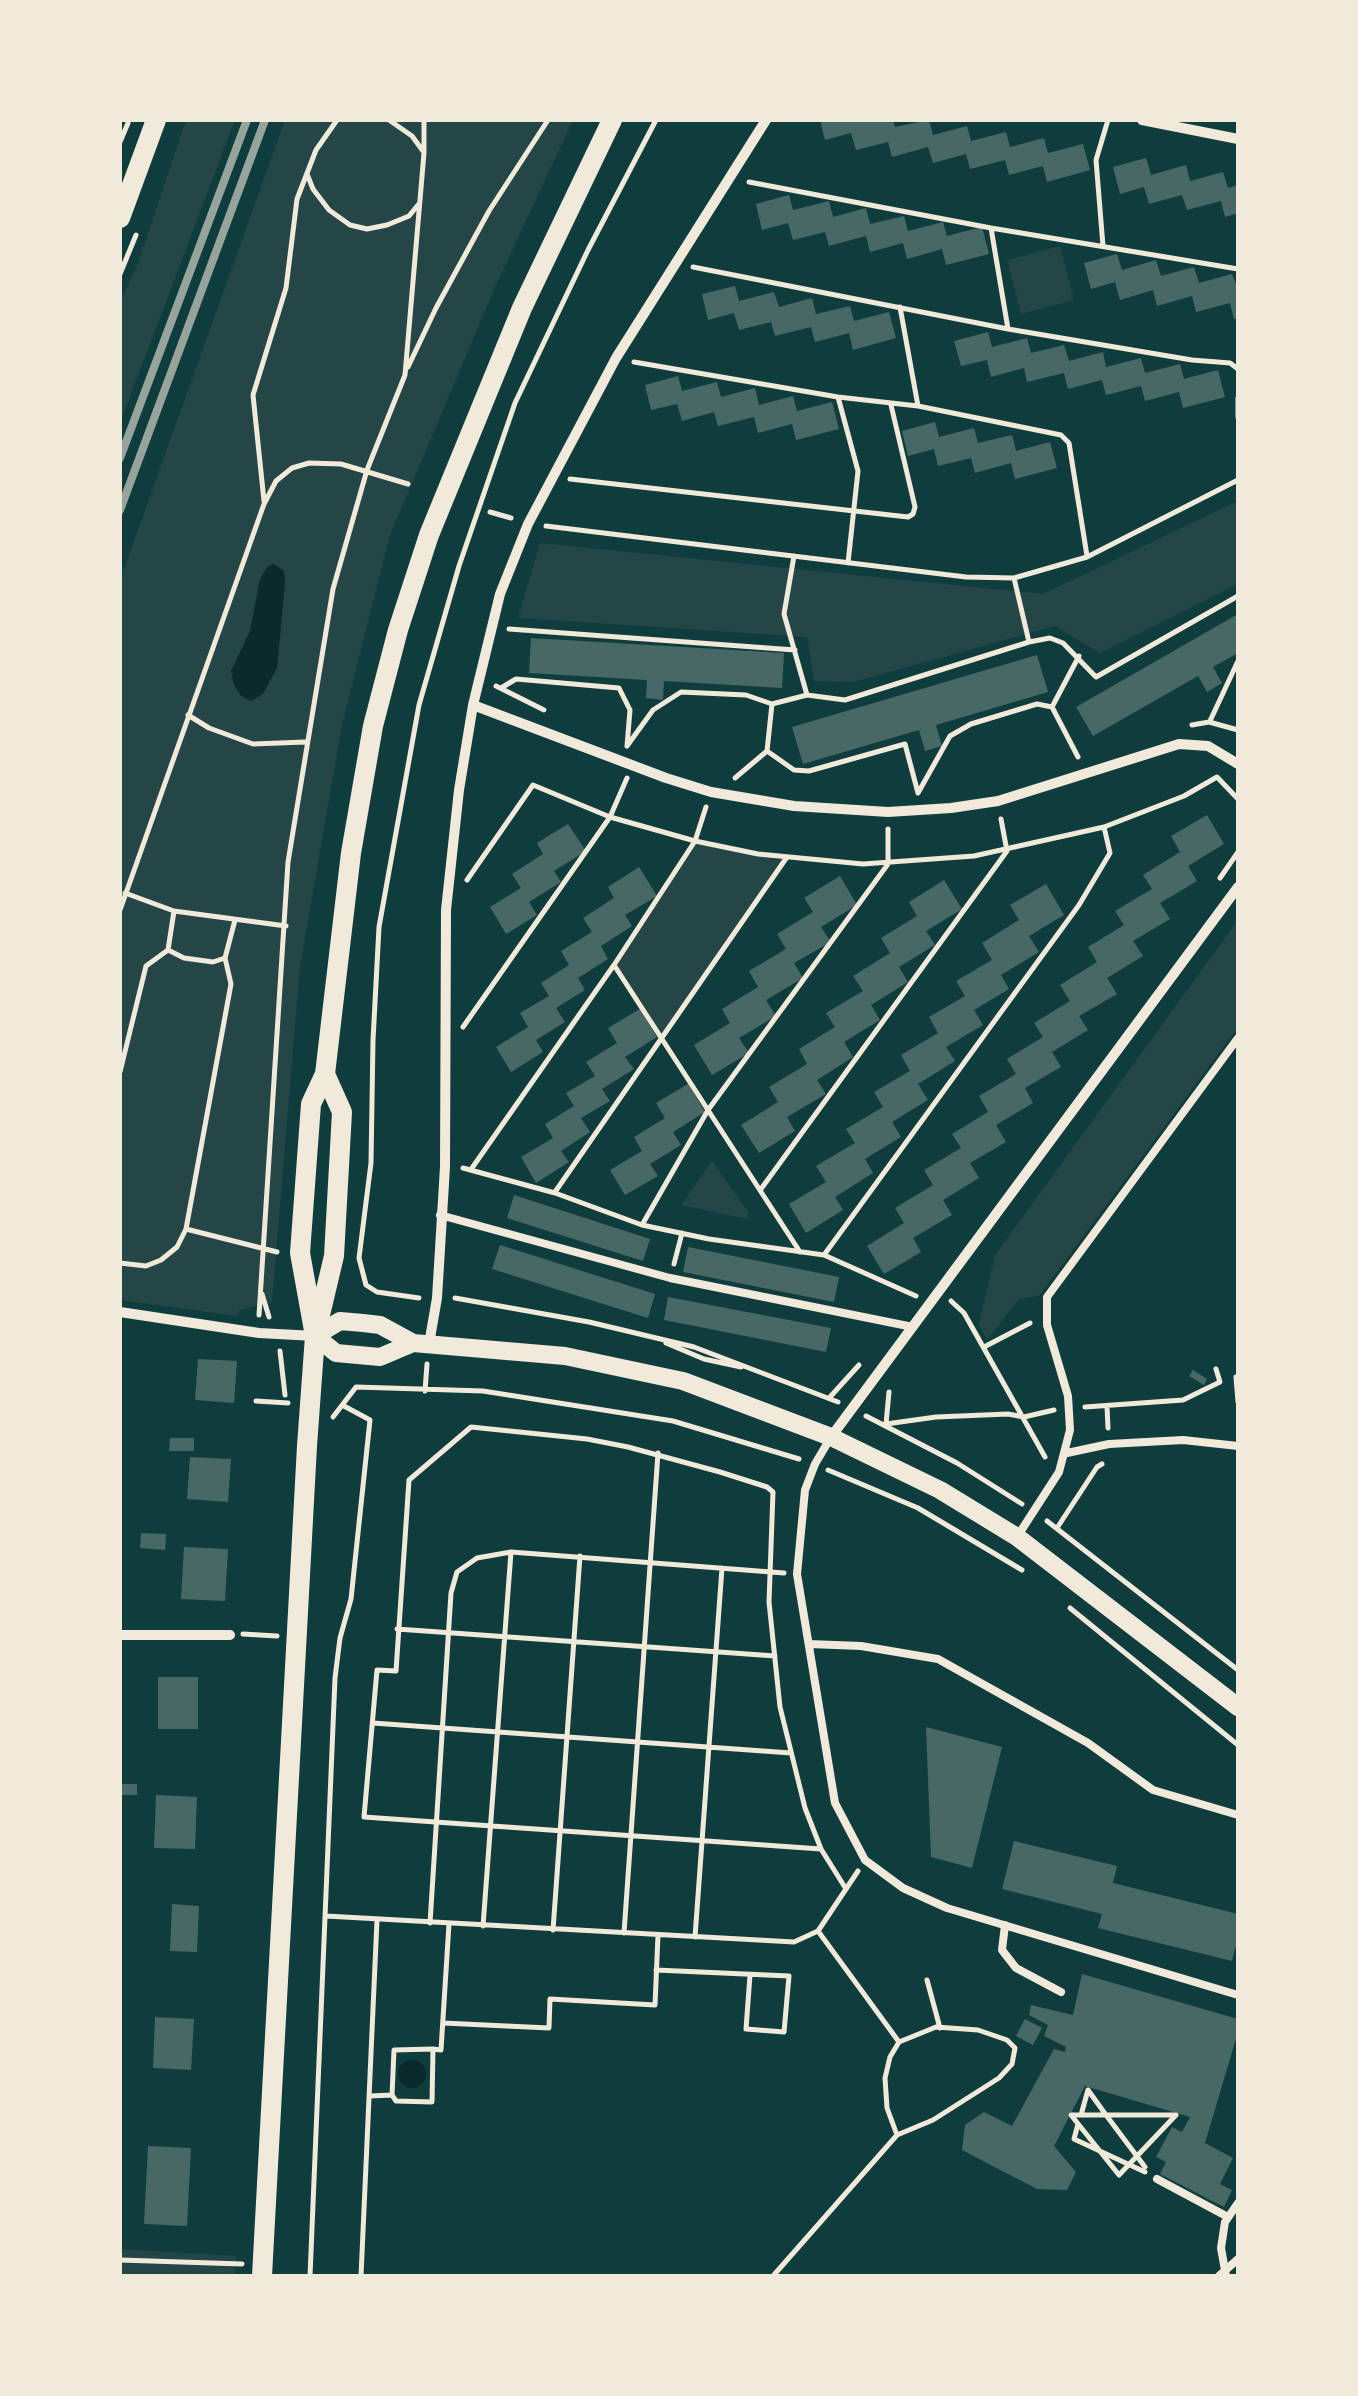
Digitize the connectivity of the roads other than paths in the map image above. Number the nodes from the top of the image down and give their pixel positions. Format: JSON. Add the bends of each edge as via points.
{"nodes":[{"id":1,"x":156,"y":120,"type":"edge"},
{"id":2,"x":612,"y":120,"type":"edge"},
{"id":3,"x":766,"y":120,"type":"edge"},
{"id":4,"x":1142,"y":120,"type":"edge"},
{"id":5,"x":1238,"y":139,"type":"edge"},
{"id":6,"x":123,"y":206,"type":"edge"},
{"id":7,"x":474,"y":705,"type":"junction"},
{"id":8,"x":1238,"y":764,"type":"edge"},
{"id":9,"x":1238,"y":888,"type":"edge"},
{"id":10,"x":1238,"y":1038,"type":"edge"},
{"id":11,"x":325,"y":1074,"type":"junction"},
{"id":12,"x":440,"y":1215,"type":"junction"},
{"id":13,"x":120,"y":1312,"type":"edge"},
{"id":14,"x":913,"y":1327,"type":"junction"},
{"id":15,"x":315,"y":1336,"type":"junction"},
{"id":16,"x":421,"y":1344,"type":"junction"},
{"id":17,"x":832,"y":1437,"type":"junction"},
{"id":18,"x":1238,"y":1446,"type":"edge"},
{"id":19,"x":1066,"y":1453,"type":"junction"},
{"id":20,"x":1017,"y":1538,"type":"junction"},
{"id":21,"x":230,"y":1634,"type":"road end"},
{"id":22,"x":120,"y":1635,"type":"edge"},
{"id":23,"x":808,"y":1644,"type":"junction"},
{"id":24,"x":1238,"y":1707,"type":"edge"},
{"id":25,"x":1238,"y":1815,"type":"edge"},
{"id":26,"x":1005,"y":1925,"type":"junction"},
{"id":27,"x":1061,"y":1992,"type":"dead end"},
{"id":28,"x":1238,"y":1995,"type":"edge"},
{"id":29,"x":1157,"y":2179,"type":"dead end"},
{"id":30,"x":1238,"y":2203,"type":"edge"},
{"id":31,"x":1228,"y":2217,"type":"junction"},
{"id":32,"x":1238,"y":2259,"type":"edge"},
{"id":33,"x":1223,"y":2275,"type":"edge"},
{"id":34,"x":262,"y":2276,"type":"edge"}],
"edges":[{"from":1,"to":6,"type":"main road"},
{"from":2,"to":11,"type":"main road","via":[[522,308],[429,535],[398,630],[351,853]]},
{"from":3,"to":7,"type":"street","via":[[616,358],[528,524],[500,594]]},
{"from":4,"to":5,"type":"street"},
{"from":7,"to":8,"type":"street","via":[[710,792],[794,806],[888,812],[998,801],[1179,744],[1208,746]]},
{"from":7,"to":12,"type":"street","via":[[446,910]]},
{"from":9,"to":14,"type":"street"},
{"from":10,"to":19,"type":"lane","via":[[1047,1297],[1068,1408]]},
{"from":11,"to":15,"type":"main road","via":[[311,1104],[300,1254]]},
{"from":11,"to":15,"type":"main road","via":[[342,1112],[334,1256]]},
{"from":12,"to":14,"type":"lane","via":[[670,1278]]},
{"from":12,"to":16,"type":"street","via":[[436,1298]]},
{"from":13,"to":15,"type":"street"},
{"from":14,"to":17,"type":"street"},
{"from":15,"to":16,"type":"street","via":[[340,1321],[380,1325]]},
{"from":15,"to":16,"type":"street","via":[[336,1353],[380,1358]]},
{"from":15,"to":34,"type":"main road"},
{"from":16,"to":17,"type":"street","via":[[564,1356],[682,1381]]},
{"from":17,"to":20,"type":"street","via":[[940,1490]]},
{"from":17,"to":23,"type":"lane","via":[[805,1490],[797,1574]]},
{"from":18,"to":19,"type":"lane","via":[[1183,1440]]},
{"from":19,"to":20,"type":"lane"},
{"from":20,"to":24,"type":"street"},
{"from":21,"to":22,"type":"street"},
{"from":23,"to":25,"type":"lane","via":[[938,1659],[1088,1743],[1153,1790]]},
{"from":23,"to":26,"type":"lane","via":[[836,1803],[865,1860],[903,1888]]},
{"from":26,"to":27,"type":"lane","via":[[1002,1950],[1016,1968]]},
{"from":26,"to":28,"type":"lane"},
{"from":29,"to":31,"type":"lane"},
{"from":30,"to":31,"type":"lane"},
{"from":31,"to":33,"type":"lane"},
{"from":32,"to":33,"type":"lane"}]}
